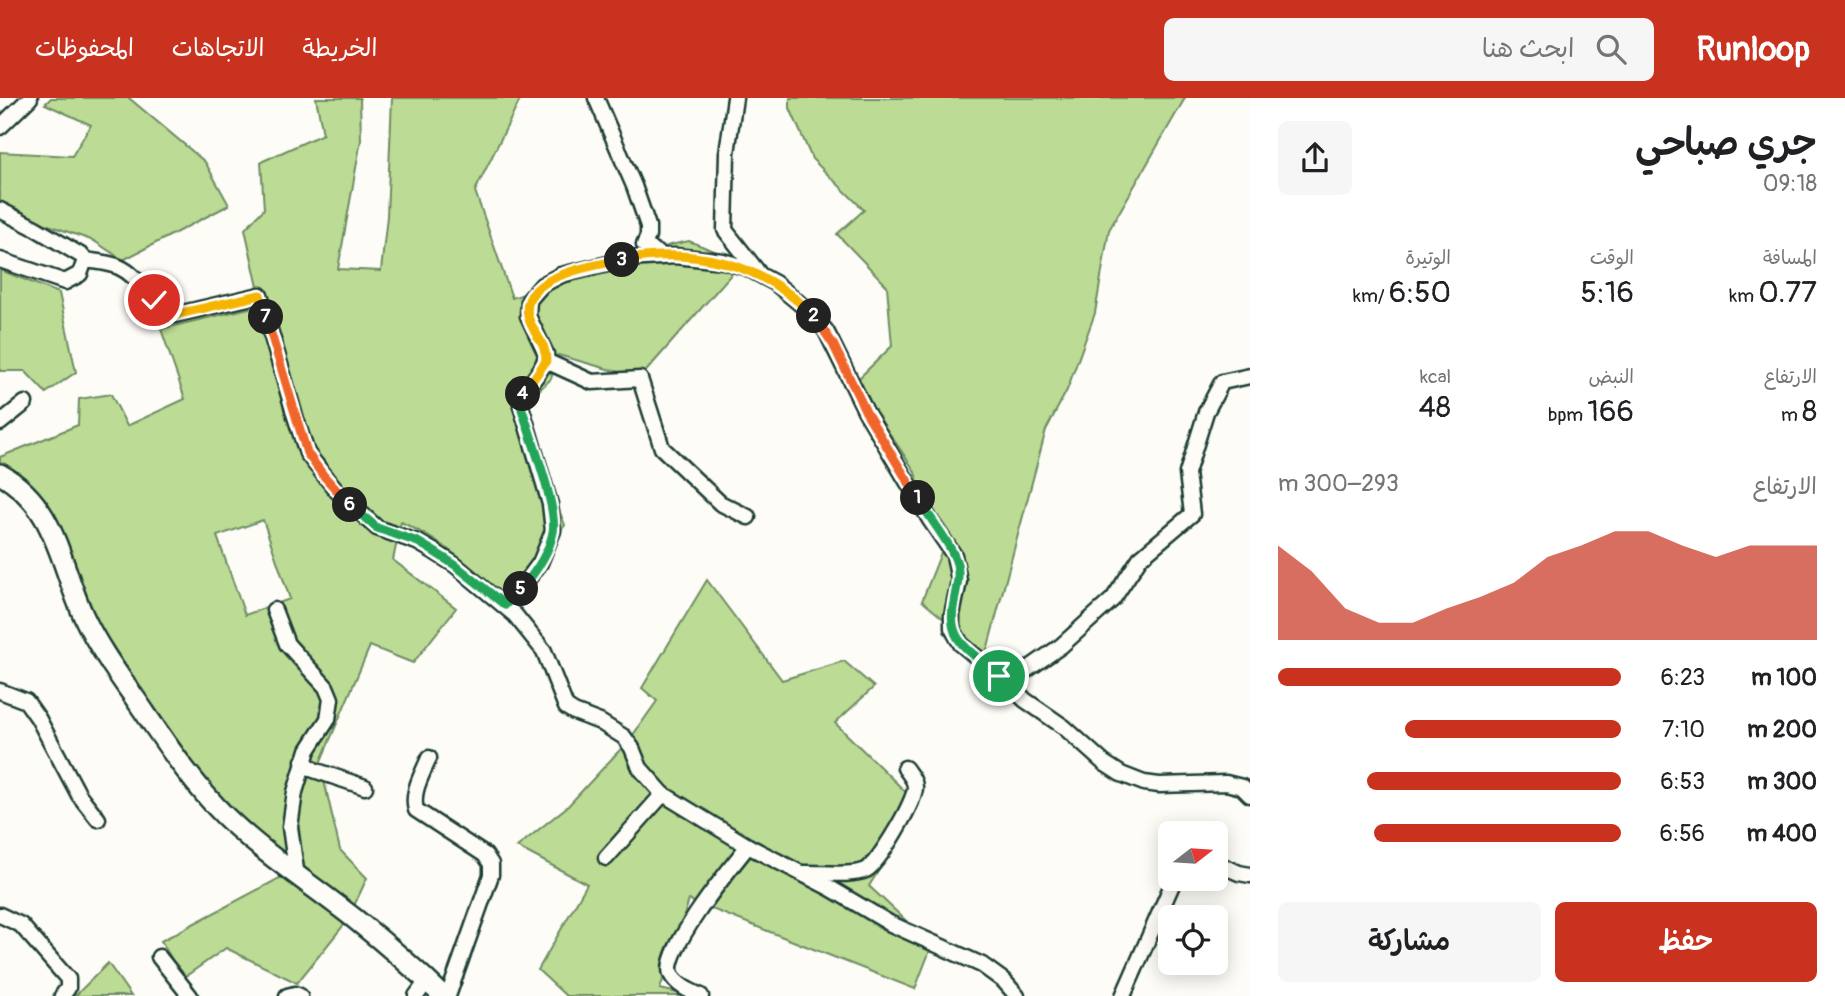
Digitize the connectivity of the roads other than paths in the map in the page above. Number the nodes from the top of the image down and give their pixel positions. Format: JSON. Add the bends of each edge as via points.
{"nodes":[{"id":1,"x":30,"y":98,"type":"edge"},
{"id":2,"x":596,"y":98,"type":"edge"},
{"id":3,"x":735,"y":98,"type":"edge"},
{"id":4,"x":0,"y":127,"type":"edge"},
{"id":5,"x":0,"y":210,"type":"edge"},
{"id":6,"x":663,"y":256,"type":"junction"},
{"id":7,"x":0,"y":260,"type":"edge"},
{"id":8,"x":85,"y":261,"type":"junction"},
{"id":9,"x":761,"y":276,"type":"junction"},
{"id":10,"x":546,"y":361,"type":"junction"},
{"id":11,"x":1250,"y":376,"type":"edge"},
{"id":12,"x":25,"y":403,"type":"dead end"},
{"id":13,"x":0,"y":423,"type":"edge"},
{"id":14,"x":0,"y":474,"type":"edge"},
{"id":15,"x":748,"y":517,"type":"dead end"},
{"id":16,"x":505,"y":605,"type":"junction"},
{"id":17,"x":274,"y":610,"type":"dead end"},
{"id":18,"x":1008,"y":683,"type":"junction"},
{"id":19,"x":0,"y":691,"type":"edge"},
{"id":20,"x":429,"y":758,"type":"dead end"},
{"id":21,"x":303,"y":761,"type":"junction"},
{"id":22,"x":905,"y":768,"type":"dead end"},
{"id":23,"x":365,"y":787,"type":"dead end"},
{"id":24,"x":663,"y":794,"type":"junction"},
{"id":25,"x":1250,"y":795,"type":"edge"},
{"id":26,"x":98,"y":819,"type":"dead end"},
{"id":27,"x":748,"y":846,"type":"junction"},
{"id":28,"x":606,"y":858,"type":"dead end"},
{"id":29,"x":1228,"y":868,"type":"edge"},
{"id":30,"x":800,"y":873,"type":"junction"},
{"id":31,"x":1250,"y":875,"type":"edge"},
{"id":32,"x":297,"y":877,"type":"junction"},
{"id":33,"x":1169,"y":891,"type":"edge"},
{"id":34,"x":0,"y":915,"type":"edge"},
{"id":35,"x":159,"y":957,"type":"dead end"},
{"id":36,"x":422,"y":989,"type":"edge"},
{"id":37,"x":1002,"y":989,"type":"edge"},
{"id":38,"x":62,"y":996,"type":"edge"},
{"id":39,"x":191,"y":996,"type":"edge"},
{"id":40,"x":288,"y":996,"type":"edge"},
{"id":41,"x":300,"y":996,"type":"edge"},
{"id":42,"x":445,"y":996,"type":"edge"},
{"id":43,"x":701,"y":996,"type":"edge"},
{"id":44,"x":1017,"y":996,"type":"edge"},
{"id":45,"x":1124,"y":996,"type":"edge"}],
"edges":[{"from":1,"to":4,"type":"street"},
{"from":2,"to":6,"type":"street","via":[[648,226],[644,245]]},
{"from":3,"to":9,"type":"street","via":[[727,153],[725,230]]},
{"from":5,"to":8,"type":"street"},
{"from":6,"to":9,"type":"street","via":[[723,261]]},
{"from":6,"to":10,"type":"street","via":[[604,264],[542,285],[529,300],[528,316],[545,348]]},
{"from":7,"to":8,"type":"street","via":[[65,282],[80,274]]},
{"from":8,"to":16,"type":"street","via":[[127,271],[174,315],[260,295],[303,441],[323,475],[377,528],[433,551]]},
{"from":9,"to":18,"type":"street","via":[[799,303],[826,331],[866,412],[954,555],[959,581],[952,628],[961,644]]},
{"from":10,"to":15,"type":"street","via":[[592,382],[640,379],[662,448],[720,503]]},
{"from":10,"to":16,"type":"street","via":[[524,392],[521,406],[554,531],[540,563]]},
{"from":11,"to":18,"type":"street","via":[[1222,382],[1206,412],[1188,473],[1192,514],[1139,558],[1113,599],[1060,646]]},
{"from":12,"to":13,"type":"street"},
{"from":14,"to":32,"type":"main road","via":[[25,491],[44,516],[85,620],[186,771],[225,816]]},
{"from":16,"to":24,"type":"street","via":[[540,644],[566,706],[624,737],[640,768]]},
{"from":17,"to":21,"type":"street","via":[[287,644],[326,687],[331,699],[328,719]]},
{"from":18,"to":25,"type":"street","via":[[1121,774],[1159,785],[1226,783]]},
{"from":19,"to":26,"type":"street","via":[[26,701],[79,795]]},
{"from":20,"to":42,"type":"street","via":[[415,791],[416,810],[485,855],[491,864],[491,875]]},
{"from":21,"to":23,"type":"street","via":[[314,770]]},
{"from":21,"to":32,"type":"street","via":[[290,827]]},
{"from":22,"to":30,"type":"street","via":[[913,779],[914,795],[874,865],[851,873]]},
{"from":24,"to":27,"type":"street"},
{"from":24,"to":28,"type":"street"},
{"from":27,"to":30,"type":"street"},
{"from":27,"to":43,"type":"street","via":[[690,923],[669,961],[675,981]]},
{"from":29,"to":31,"type":"street"},
{"from":30,"to":37,"type":"street","via":[[891,924],[971,959]]},
{"from":32,"to":36,"type":"main road","via":[[354,918]]},
{"from":33,"to":45,"type":"street"},
{"from":34,"to":38,"type":"street","via":[[21,925],[68,979]]},
{"from":35,"to":39,"type":"street"},
{"from":36,"to":42,"type":"main road"},
{"from":37,"to":44,"type":"street"},
{"from":40,"to":41,"type":"street"}]}
